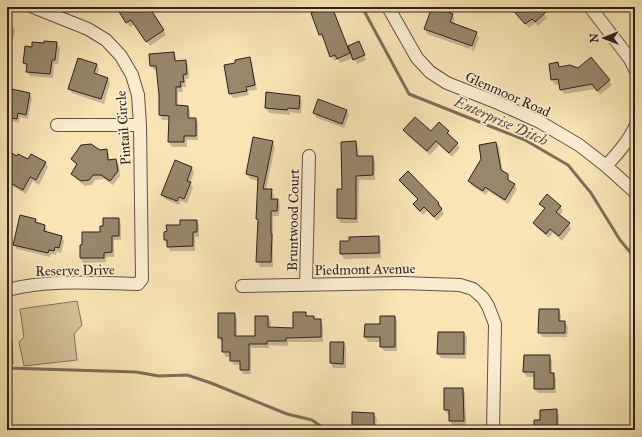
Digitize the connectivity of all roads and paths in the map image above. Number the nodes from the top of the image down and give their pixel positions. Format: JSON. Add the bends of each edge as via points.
{"nodes":[{"id":1,"x":33,"y":7,"type":"edge"},
{"id":2,"x":388,"y":7,"type":"edge"},
{"id":3,"x":590,"y":7,"type":"edge"},
{"id":4,"x":635,"y":69,"type":"edge"},
{"id":5,"x":57,"y":125,"type":"dead end"},
{"id":6,"x":140,"y":125,"type":"junction"},
{"id":7,"x":635,"y":126,"type":"edge"},
{"id":8,"x":309,"y":156,"type":"dead end"},
{"id":9,"x":606,"y":166,"type":"junction"},
{"id":10,"x":635,"y":192,"type":"edge"},
{"id":11,"x":142,"y":279,"type":"joint"},
{"id":12,"x":306,"y":285,"type":"junction"},
{"id":13,"x":242,"y":286,"type":"dead end"},
{"id":14,"x":7,"y":290,"type":"edge"},
{"id":15,"x":493,"y":430,"type":"edge"}],
"edges":[{"from":1,"to":6,"type":"street","name":"Pintail Circle","via":[[88,29],[106,40],[121,56],[132,75],[138,96]]},
{"from":2,"to":9,"type":"street","name":"Glenmoor Road","via":[[417,58],[430,72],[447,83],[540,122],[579,145]]},
{"from":3,"to":4,"type":"street"},
{"from":5,"to":6,"type":"street"},
{"from":6,"to":11,"type":"street","name":"Pintail Circle"},
{"from":7,"to":9,"type":"street","via":[[622,148]]},
{"from":8,"to":12,"type":"street","name":"Bruntwood Court"},
{"from":9,"to":10,"type":"street","name":"Glenmoor Road"},
{"from":11,"to":14,"type":"street","name":"Reserve Drive","via":[[138,284],[68,282],[28,285]]},
{"from":12,"to":13,"type":"street","name":"Piedmont Avenue"},
{"from":12,"to":15,"type":"street","name":"Piedmont Avenue","via":[[401,283],[460,285],[473,290],[483,298],[495,324]]}]}
